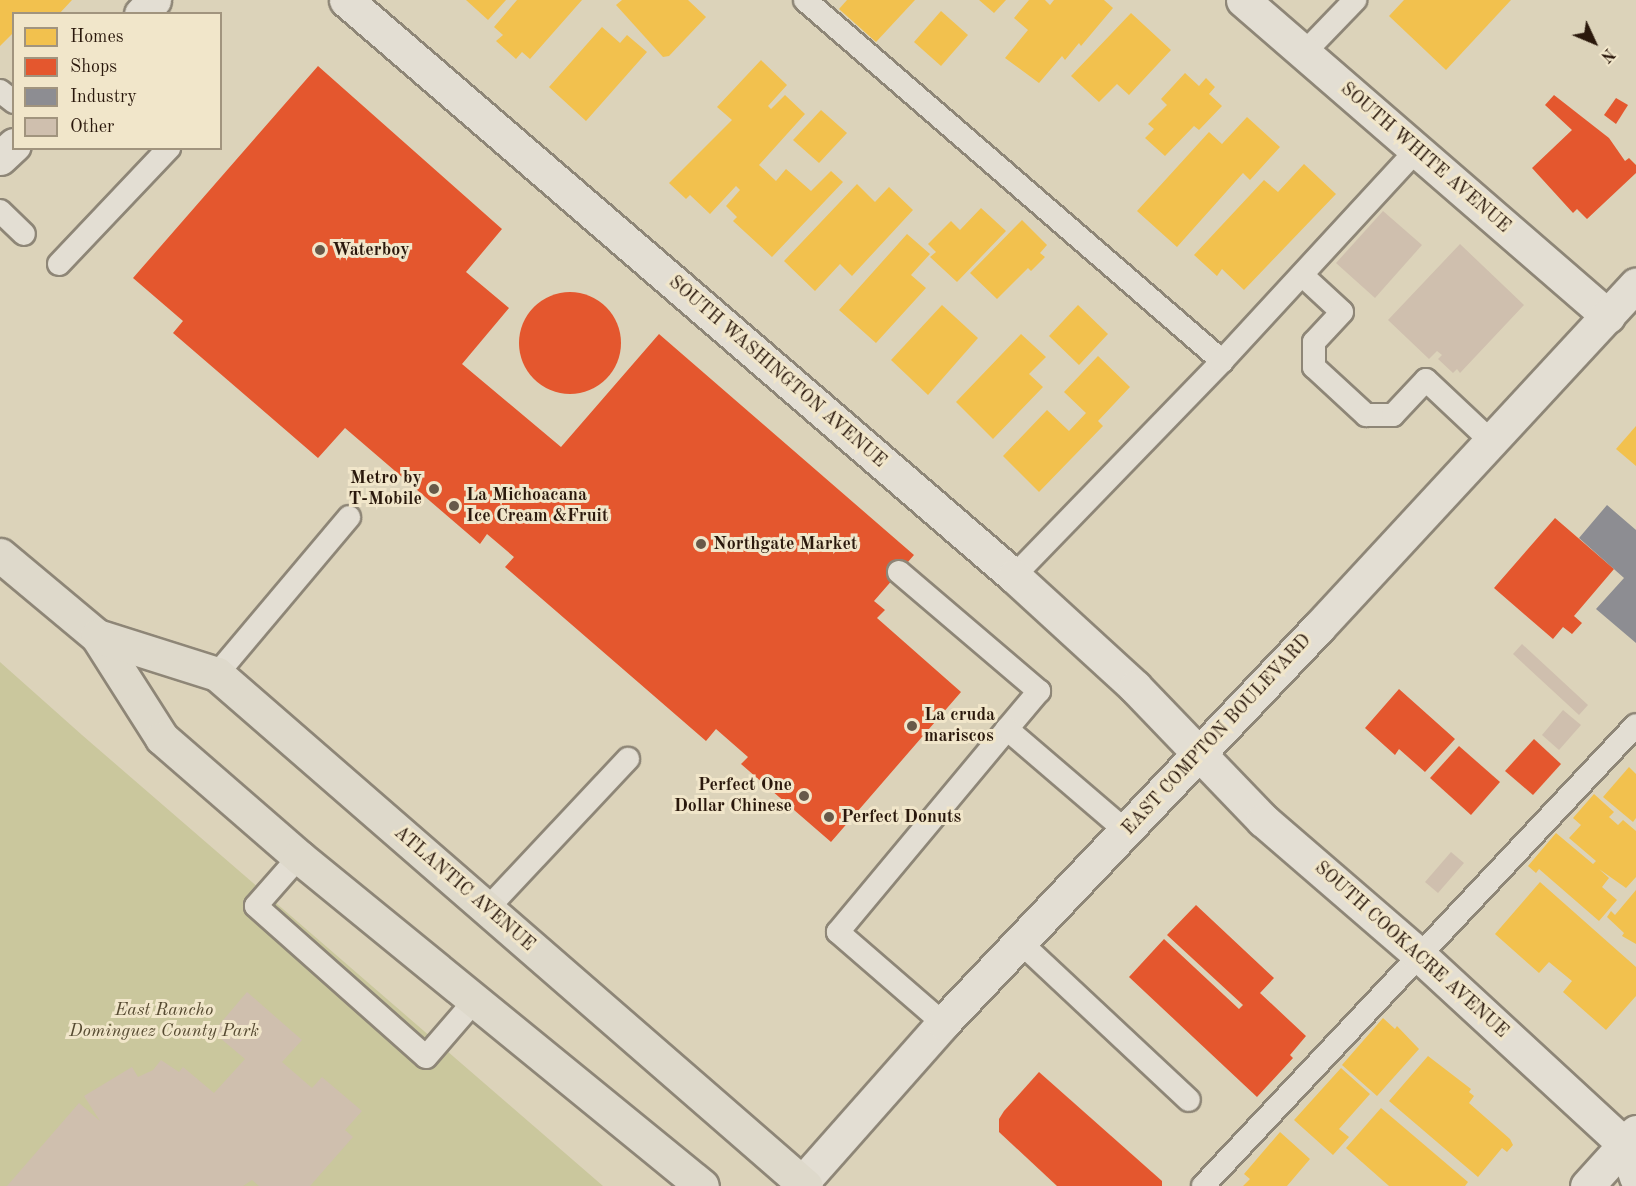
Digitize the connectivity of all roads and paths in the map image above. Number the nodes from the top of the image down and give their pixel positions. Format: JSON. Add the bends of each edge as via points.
{"nodes":[{"id":1,"x":154,"y":0,"type":"edge"},
{"id":2,"x":346,"y":0,"type":"edge"},
{"id":3,"x":805,"y":0,"type":"edge"},
{"id":4,"x":1243,"y":0,"type":"edge"},
{"id":5,"x":1354,"y":0,"type":"edge"},
{"id":6,"x":143,"y":12,"type":"edge"},
{"id":7,"x":1304,"y":53,"type":"junction"},
{"id":8,"x":0,"y":91,"type":"edge"},
{"id":9,"x":12,"y":100,"type":"edge"},
{"id":10,"x":12,"y":147,"type":"edge"},
{"id":11,"x":167,"y":150,"type":"edge"},
{"id":12,"x":1416,"y":151,"type":"junction"},
{"id":13,"x":0,"y":159,"type":"edge"},
{"id":14,"x":0,"y":211,"type":"edge"},
{"id":15,"x":24,"y":234,"type":"dead end"},
{"id":16,"x":59,"y":264,"type":"dead end"},
{"id":17,"x":1302,"y":275,"type":"junction"},
{"id":18,"x":1636,"y":285,"type":"edge"},
{"id":19,"x":1608,"y":316,"type":"junction"},
{"id":20,"x":1222,"y":361,"type":"junction"},
{"id":21,"x":1491,"y":441,"type":"junction"},
{"id":22,"x":349,"y":517,"type":"dead end"},
{"id":23,"x":0,"y":555,"type":"edge"},
{"id":24,"x":899,"y":572,"type":"dead end"},
{"id":25,"x":1014,"y":576,"type":"junction"},
{"id":26,"x":97,"y":636,"type":"junction"},
{"id":27,"x":217,"y":674,"type":"junction"},
{"id":28,"x":1636,"y":725,"type":"edge"},
{"id":29,"x":1007,"y":729,"type":"junction"},
{"id":30,"x":1199,"y":753,"type":"junction"},
{"id":31,"x":628,"y":759,"type":"dead end"},
{"id":32,"x":1126,"y":831,"type":"junction"},
{"id":33,"x":299,"y":856,"type":"junction"},
{"id":34,"x":487,"y":909,"type":"junction"},
{"id":35,"x":1020,"y":942,"type":"junction"},
{"id":36,"x":1418,"y":954,"type":"junction"},
{"id":37,"x":476,"y":999,"type":"junction"},
{"id":38,"x":943,"y":1023,"type":"junction"},
{"id":39,"x":1189,"y":1100,"type":"dead end"},
{"id":40,"x":1632,"y":1141,"type":"edge"},
{"id":41,"x":1636,"y":1177,"type":"edge"},
{"id":42,"x":802,"y":1185,"type":"edge"},
{"id":43,"x":702,"y":1186,"type":"edge"},
{"id":44,"x":1203,"y":1186,"type":"edge"},
{"id":45,"x":1587,"y":1186,"type":"edge"}],
"edges":[{"from":1,"to":6,"type":"street"},
{"from":2,"to":25,"type":"street","name":"SOUTH WASHINGTON AVENUE"},
{"from":3,"to":20,"type":"lane"},
{"from":4,"to":7,"type":"street","name":"SOUTH WHITE AVENUE"},
{"from":5,"to":7,"type":"lane"},
{"from":7,"to":12,"type":"street","name":"SOUTH WHITE AVENUE"},
{"from":8,"to":9,"type":"lane"},
{"from":10,"to":13,"type":"street"},
{"from":11,"to":16,"type":"lane"},
{"from":12,"to":17,"type":"lane"},
{"from":12,"to":19,"type":"street","name":"SOUTH WHITE AVENUE"},
{"from":14,"to":15,"type":"lane"},
{"from":17,"to":20,"type":"lane"},
{"from":17,"to":21,"type":"lane","via":[[1342,312],[1314,342],[1314,367],[1366,415],[1393,415],[1426,380]]},
{"from":18,"to":19,"type":"street","name":"EAST COMPTON BOULEVARD"},
{"from":19,"to":21,"type":"street","name":"EAST COMPTON BOULEVARD"},
{"from":20,"to":25,"type":"lane"},
{"from":21,"to":30,"type":"street","name":"EAST COMPTON BOULEVARD"},
{"from":22,"to":27,"type":"lane"},
{"from":23,"to":26,"type":"main road","name":"ATLANTIC AVENUE"},
{"from":24,"to":29,"type":"lane","via":[[1038,691]]},
{"from":25,"to":30,"type":"street","name":"SOUTH WASHINGTON AVENUE","via":[[1135,687]]},
{"from":26,"to":27,"type":"main road","name":"ATLANTIC AVENUE"},
{"from":26,"to":33,"type":"main road","name":"ATLANTIC AVENUE","via":[[162,738]]},
{"from":27,"to":34,"type":"main road","name":"ATLANTIC AVENUE"},
{"from":28,"to":36,"type":"lane"},
{"from":29,"to":32,"type":"lane"},
{"from":29,"to":38,"type":"lane","via":[[838,932]]},
{"from":30,"to":32,"type":"street","name":"EAST COMPTON BOULEVARD"},
{"from":30,"to":36,"type":"street","name":"SOUTH COOKACRE AVENUE","via":[[1263,820]]},
{"from":31,"to":34,"type":"lane"},
{"from":32,"to":35,"type":"street","name":"EAST COMPTON BOULEVARD"},
{"from":33,"to":37,"type":"main road","name":"ATLANTIC AVENUE"},
{"from":33,"to":37,"type":"lane","via":[[256,906],[426,1057]]},
{"from":34,"to":42,"type":"main road","name":"ATLANTIC AVENUE"},
{"from":35,"to":38,"type":"street","name":"EAST COMPTON BOULEVARD"},
{"from":35,"to":39,"type":"lane"},
{"from":36,"to":40,"type":"street","name":"SOUTH COOKACRE AVENUE"},
{"from":36,"to":44,"type":"lane"},
{"from":37,"to":43,"type":"main road","name":"ATLANTIC AVENUE"},
{"from":38,"to":42,"type":"street","name":"EAST COMPTON BOULEVARD"},
{"from":40,"to":41,"type":"street","name":"SOUTH COOKACRE AVENUE"},
{"from":40,"to":45,"type":"street"}]}
